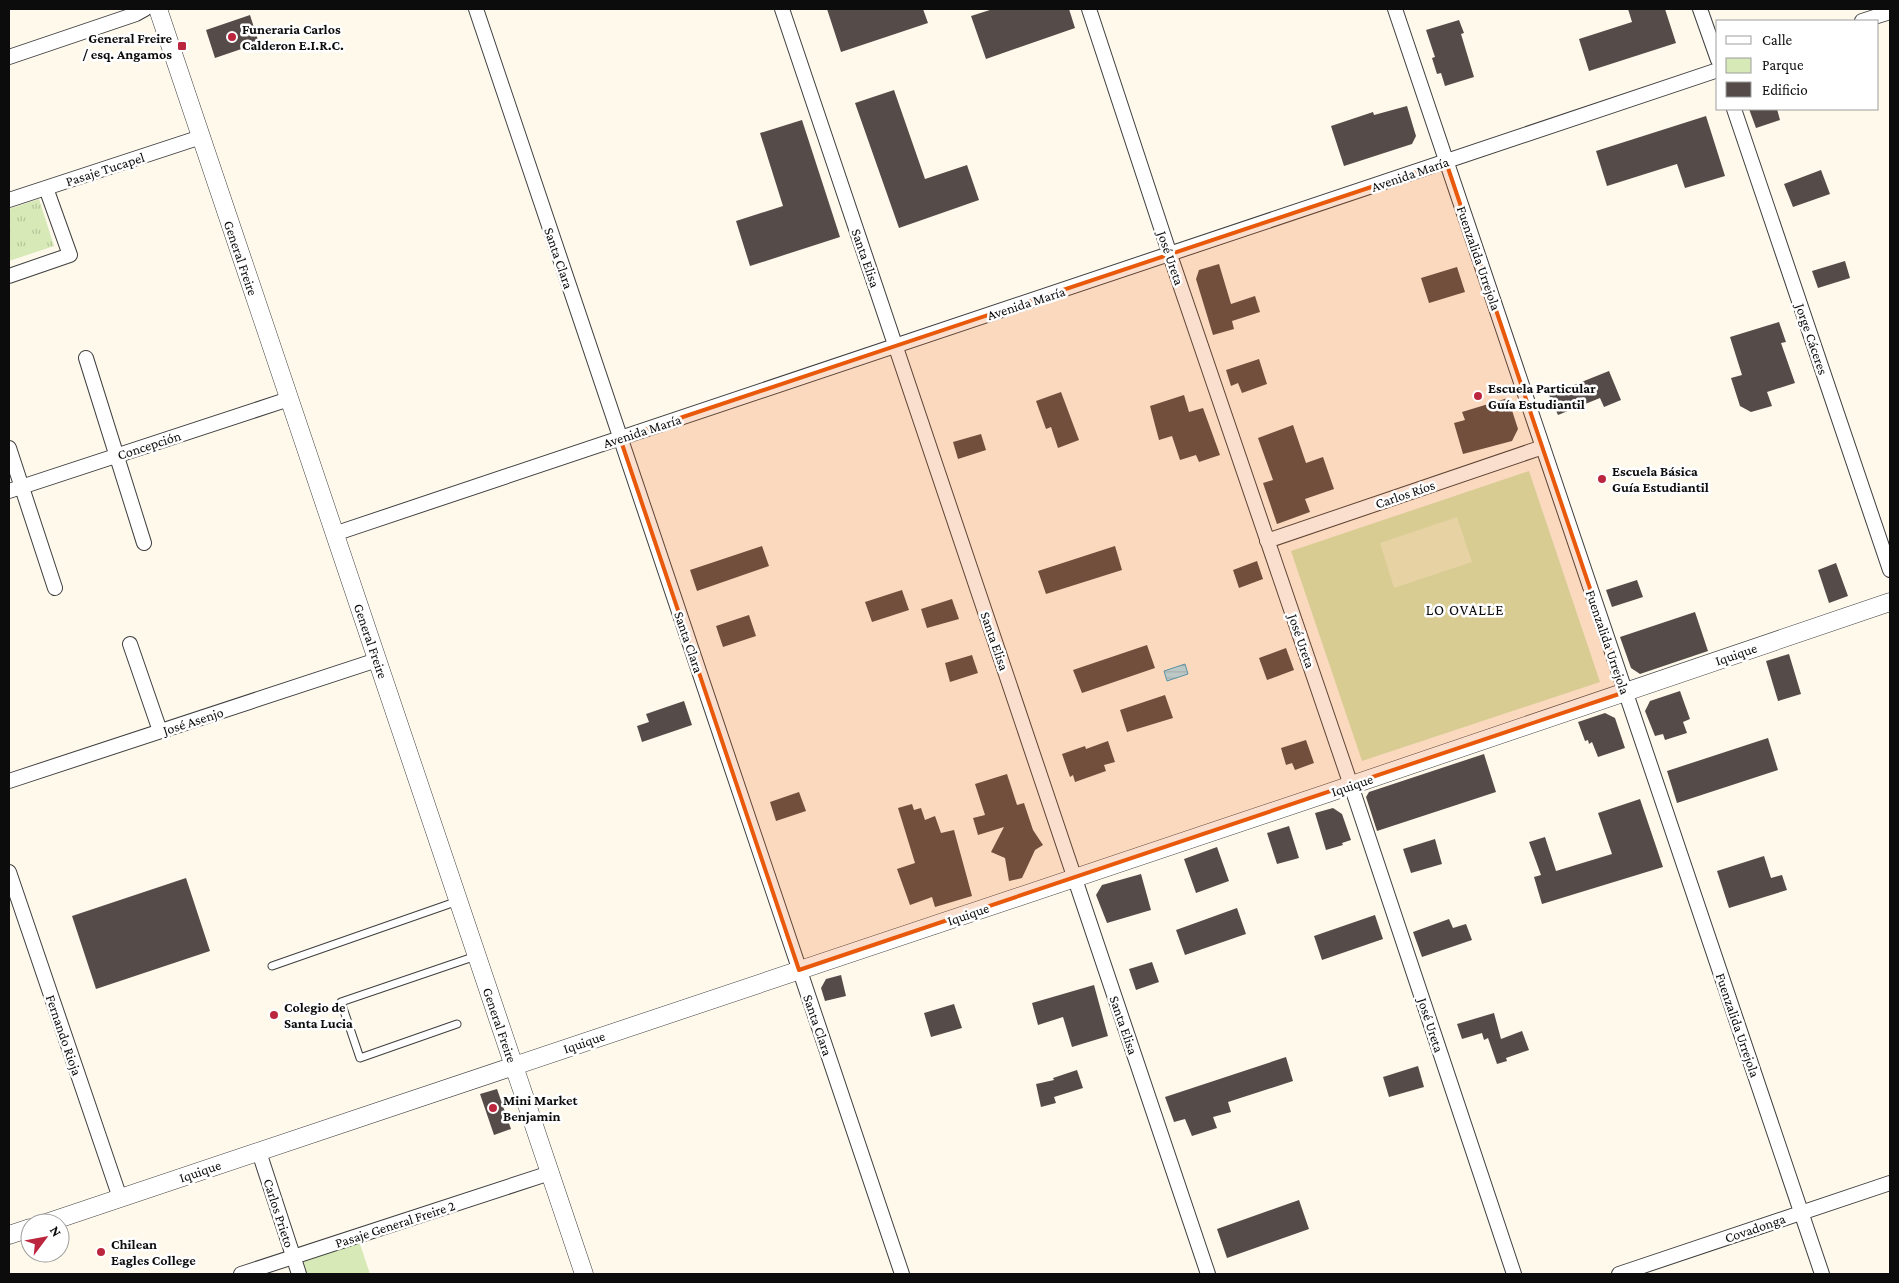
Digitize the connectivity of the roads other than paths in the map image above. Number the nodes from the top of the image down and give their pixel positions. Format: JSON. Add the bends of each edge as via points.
{"nodes":[{"id":1,"x":145,"y":9,"type":"edge"},
{"id":2,"x":158,"y":9,"type":"edge"},
{"id":3,"x":476,"y":9,"type":"edge"},
{"id":4,"x":782,"y":9,"type":"edge"},
{"id":5,"x":1088,"y":9,"type":"edge"},
{"id":6,"x":1395,"y":9,"type":"edge"},
{"id":7,"x":1700,"y":9,"type":"edge"},
{"id":8,"x":1890,"y":12,"type":"edge"},
{"id":9,"x":1865,"y":20,"type":"edge"},
{"id":10,"x":1716,"y":54,"type":"edge"},
{"id":11,"x":9,"y":57,"type":"edge"},
{"id":12,"x":1716,"y":71,"type":"edge"},
{"id":13,"x":1734,"y":110,"type":"edge"},
{"id":14,"x":201,"y":137,"type":"junction"},
{"id":15,"x":1446,"y":162,"type":"junction"},
{"id":16,"x":46,"y":188,"type":"junction"},
{"id":17,"x":9,"y":200,"type":"edge"},
{"id":18,"x":1170,"y":255,"type":"junction"},
{"id":19,"x":9,"y":276,"type":"edge"},
{"id":20,"x":896,"y":347,"type":"junction"},
{"id":21,"x":86,"y":358,"type":"dead end"},
{"id":22,"x":289,"y":399,"type":"junction"},
{"id":23,"x":620,"y":438,"type":"junction"},
{"id":24,"x":1543,"y":447,"type":"junction"},
{"id":25,"x":9,"y":448,"type":"edge"},
{"id":26,"x":117,"y":455,"type":"junction"},
{"id":27,"x":15,"y":489,"type":"edge"},
{"id":28,"x":334,"y":534,"type":"junction"},
{"id":29,"x":1267,"y":541,"type":"junction"},
{"id":30,"x":144,"y":543,"type":"dead end"},
{"id":31,"x":1890,"y":570,"type":"edge"},
{"id":32,"x":55,"y":588,"type":"dead end"},
{"id":33,"x":1890,"y":602,"type":"edge"},
{"id":34,"x":130,"y":644,"type":"dead end"},
{"id":35,"x":377,"y":660,"type":"junction"},
{"id":36,"x":1625,"y":692,"type":"junction"},
{"id":37,"x":160,"y":731,"type":"junction"},
{"id":38,"x":9,"y":781,"type":"edge"},
{"id":39,"x":1351,"y":785,"type":"junction"},
{"id":40,"x":9,"y":872,"type":"edge"},
{"id":41,"x":1074,"y":878,"type":"junction"},
{"id":42,"x":458,"y":901,"type":"junction"},
{"id":43,"x":477,"y":955,"type":"junction"},
{"id":44,"x":272,"y":966,"type":"dead end"},
{"id":45,"x":799,"y":970,"type":"junction"},
{"id":46,"x":458,"y":1024,"type":"dead end"},
{"id":47,"x":514,"y":1066,"type":"junction"},
{"id":48,"x":259,"y":1152,"type":"junction"},
{"id":49,"x":550,"y":1173,"type":"junction"},
{"id":50,"x":1890,"y":1183,"type":"edge"},
{"id":51,"x":120,"y":1198,"type":"junction"},
{"id":52,"x":1801,"y":1213,"type":"junction"},
{"id":53,"x":70,"y":1215,"type":"edge"},
{"id":54,"x":294,"y":1257,"type":"junction"},
{"id":55,"x":241,"y":1274,"type":"edge"},
{"id":56,"x":299,"y":1274,"type":"edge"},
{"id":57,"x":584,"y":1274,"type":"edge"},
{"id":58,"x":902,"y":1274,"type":"edge"},
{"id":59,"x":1208,"y":1274,"type":"edge"},
{"id":60,"x":1514,"y":1274,"type":"edge"},
{"id":61,"x":1619,"y":1274,"type":"edge"},
{"id":62,"x":1822,"y":1274,"type":"edge"}],
"edges":[{"from":1,"to":11,"type":"street"},
{"from":2,"to":14,"type":"street","name":"General Freire"},
{"from":3,"to":23,"type":"street","name":"Santa Clara"},
{"from":4,"to":20,"type":"street","name":"Santa Elisa"},
{"from":5,"to":18,"type":"street","name":"José Ureta"},
{"from":6,"to":15,"type":"street","name":"Fuenzalida Urrejola"},
{"from":7,"to":10,"type":"street"},
{"from":8,"to":9,"type":"street"},
{"from":12,"to":15,"type":"street","name":"Avenida María"},
{"from":13,"to":31,"type":"street","name":"Jorge Cáceres"},
{"from":14,"to":16,"type":"street","name":"Pasaje Tucapel"},
{"from":14,"to":22,"type":"street","name":"General Freire"},
{"from":15,"to":18,"type":"street","name":"Avenida María"},
{"from":15,"to":24,"type":"street","name":"Fuenzalida Urrejola"},
{"from":16,"to":17,"type":"street","name":"Pasaje Tucapel"},
{"from":16,"to":19,"type":"street","via":[[70,255]]},
{"from":18,"to":20,"type":"street","name":"Avenida María"},
{"from":18,"to":29,"type":"street","name":"José Ureta"},
{"from":20,"to":23,"type":"street","name":"Avenida María"},
{"from":20,"to":41,"type":"street","name":"Santa Elisa"},
{"from":21,"to":26,"type":"street"},
{"from":22,"to":26,"type":"street","name":"Concepción"},
{"from":22,"to":28,"type":"street","name":"General Freire"},
{"from":23,"to":28,"type":"street","name":"Avenida María"},
{"from":23,"to":45,"type":"street","name":"Santa Clara"},
{"from":24,"to":29,"type":"street","name":"Carlos Ríos"},
{"from":24,"to":36,"type":"street","name":"Fuenzalida Urrejola"},
{"from":25,"to":27,"type":"street"},
{"from":26,"to":27,"type":"street","name":"Concepción"},
{"from":26,"to":30,"type":"street"},
{"from":27,"to":32,"type":"street"},
{"from":28,"to":35,"type":"street","name":"General Freire"},
{"from":29,"to":39,"type":"street","name":"José Ureta"},
{"from":33,"to":36,"type":"street","name":"Iquique"},
{"from":34,"to":37,"type":"street"},
{"from":35,"to":37,"type":"street","name":"José Asenjo"},
{"from":35,"to":42,"type":"street","name":"General Freire"},
{"from":36,"to":39,"type":"street","name":"Iquique"},
{"from":36,"to":52,"type":"street","name":"Fuenzalida Urrejola"},
{"from":37,"to":38,"type":"street","name":"José Asenjo"},
{"from":39,"to":41,"type":"street","name":"Iquique"},
{"from":39,"to":60,"type":"street","name":"José Ureta"},
{"from":40,"to":51,"type":"street","name":"Fernando Rioja"},
{"from":41,"to":45,"type":"street","name":"Iquique"},
{"from":41,"to":59,"type":"street","name":"Santa Elisa"},
{"from":42,"to":43,"type":"street","name":"General Freire"},
{"from":42,"to":44,"type":"lane"},
{"from":43,"to":46,"type":"lane","via":[[341,1002],[360,1058]]},
{"from":43,"to":47,"type":"street","name":"General Freire"},
{"from":45,"to":47,"type":"street","name":"Iquique"},
{"from":45,"to":58,"type":"street","name":"Santa Clara"},
{"from":47,"to":48,"type":"street","name":"Iquique"},
{"from":47,"to":49,"type":"street","name":"General Freire"},
{"from":48,"to":51,"type":"street","name":"Iquique"},
{"from":48,"to":54,"type":"street","name":"Carlos Prieto"},
{"from":49,"to":54,"type":"street","name":"Pasaje General Freire 2"},
{"from":49,"to":57,"type":"street","name":"General Freire"},
{"from":50,"to":52,"type":"street","name":"Covadonga"},
{"from":51,"to":53,"type":"street","name":"Iquique"},
{"from":52,"to":61,"type":"street","name":"Covadonga"},
{"from":52,"to":62,"type":"street","name":"Fuenzalida Urrejola"},
{"from":54,"to":55,"type":"street","name":"Pasaje General Freire 2"},
{"from":54,"to":56,"type":"street","name":"Carlos Prieto"}]}
